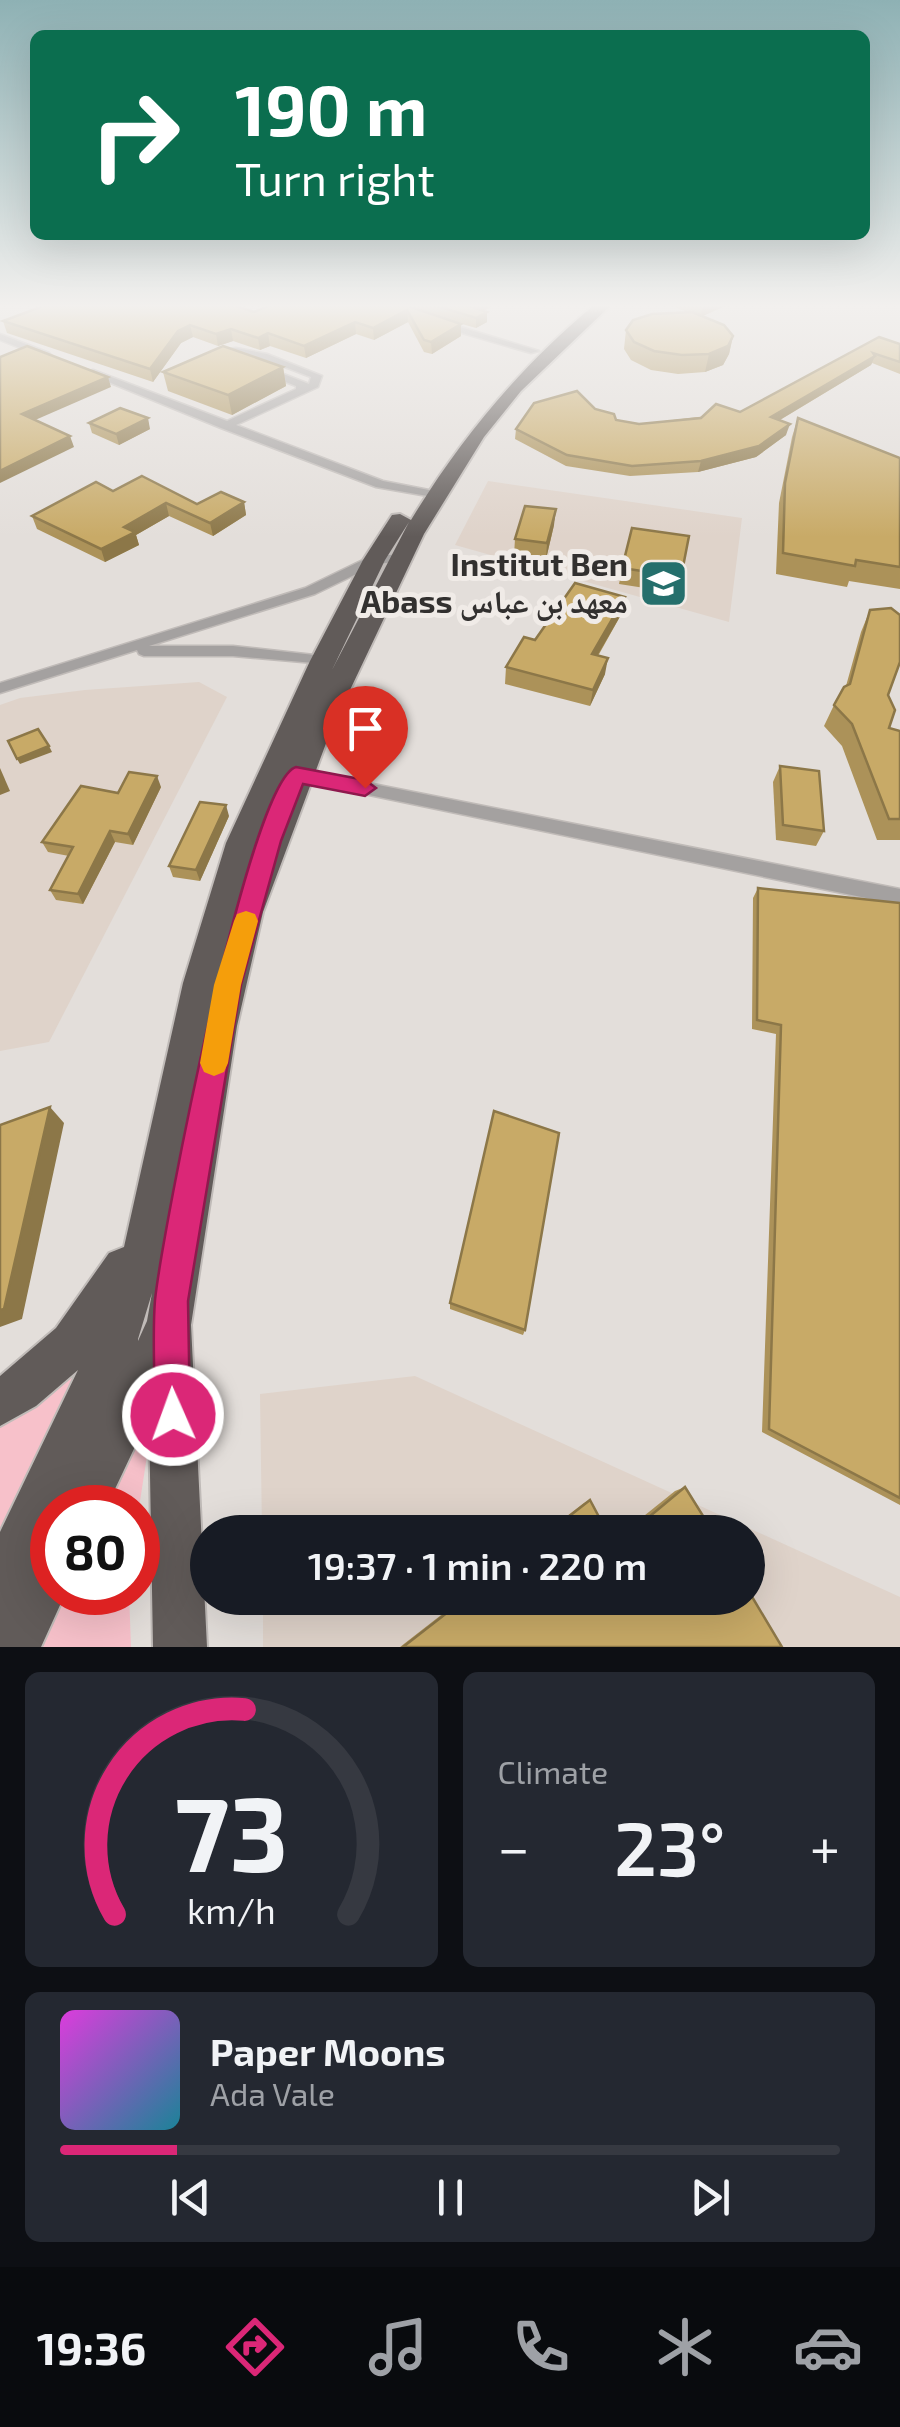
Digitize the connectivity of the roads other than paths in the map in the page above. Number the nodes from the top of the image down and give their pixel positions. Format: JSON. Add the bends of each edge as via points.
{"nodes":[{"id":1,"x":115,"y":383,"type":"edge"},
{"id":2,"x":298,"y":383,"type":"edge"},
{"id":3,"x":315,"y":383,"type":"edge"},
{"id":4,"x":504,"y":383,"type":"edge"},
{"id":5,"x":520,"y":383,"type":"edge"},
{"id":6,"x":161,"y":386,"type":"edge"},
{"id":7,"x":314,"y":386,"type":"junction"},
{"id":8,"x":301,"y":390,"type":"junction"},
{"id":9,"x":146,"y":395,"type":"junction"},
{"id":10,"x":226,"y":426,"type":"junction"},
{"id":11,"x":240,"y":430,"type":"junction"},
{"id":12,"x":427,"y":493,"type":"junction"},
{"id":13,"x":399,"y":558,"type":"junction"},
{"id":14,"x":374,"y":560,"type":"junction"},
{"id":15,"x":114,"y":654,"type":"junction"},
{"id":16,"x":335,"y":662,"type":"junction"},
{"id":17,"x":0,"y":688,"type":"edge"},
{"id":18,"x":284,"y":773,"type":"junction"},
{"id":19,"x":900,"y":897,"type":"edge"},
{"id":20,"x":152,"y":1223,"type":"junction"},
{"id":21,"x":169,"y":1325,"type":"junction"},
{"id":22,"x":0,"y":1402,"type":"edge"},
{"id":23,"x":91,"y":1485,"type":"edge"},
{"id":24,"x":0,"y":1588,"type":"edge"},
{"id":25,"x":30,"y":1612,"type":"edge"},
{"id":26,"x":13,"y":1647,"type":"edge"},
{"id":27,"x":180,"y":1647,"type":"edge"}],
"edges":[{"from":1,"to":9,"type":"street"},
{"from":2,"to":8,"type":"street"},
{"from":3,"to":7,"type":"street"},
{"from":4,"to":12,"type":"highway","via":[[470,419]]},
{"from":5,"to":12,"type":"highway"},
{"from":6,"to":9,"type":"street"},
{"from":7,"to":8,"type":"street"},
{"from":7,"to":11,"type":"street"},
{"from":8,"to":10,"type":"street"},
{"from":9,"to":10,"type":"street"},
{"from":10,"to":11,"type":"street"},
{"from":11,"to":12,"type":"street","via":[[380,484]]},
{"from":12,"to":13,"type":"highway"},
{"from":12,"to":14,"type":"highway"},
{"from":13,"to":14,"type":"street"},
{"from":13,"to":16,"type":"highway"},
{"from":14,"to":15,"type":"street","via":[[310,591]]},
{"from":14,"to":16,"type":"highway"},
{"from":15,"to":16,"type":"street","via":[[193,649]]},
{"from":15,"to":17,"type":"street"},
{"from":16,"to":18,"type":"highway"},
{"from":18,"to":19,"type":"street"},
{"from":18,"to":20,"type":"highway","via":[[241,843],[200,983]]},
{"from":18,"to":21,"type":"highway","via":[[228,985]]},
{"from":20,"to":22,"type":"highway","via":[[82,1336]]},
{"from":20,"to":24,"type":"highway","via":[[116,1339]]},
{"from":21,"to":23,"type":"highway"},
{"from":21,"to":27,"type":"highway"},
{"from":25,"to":26,"type":"highway"}]}
